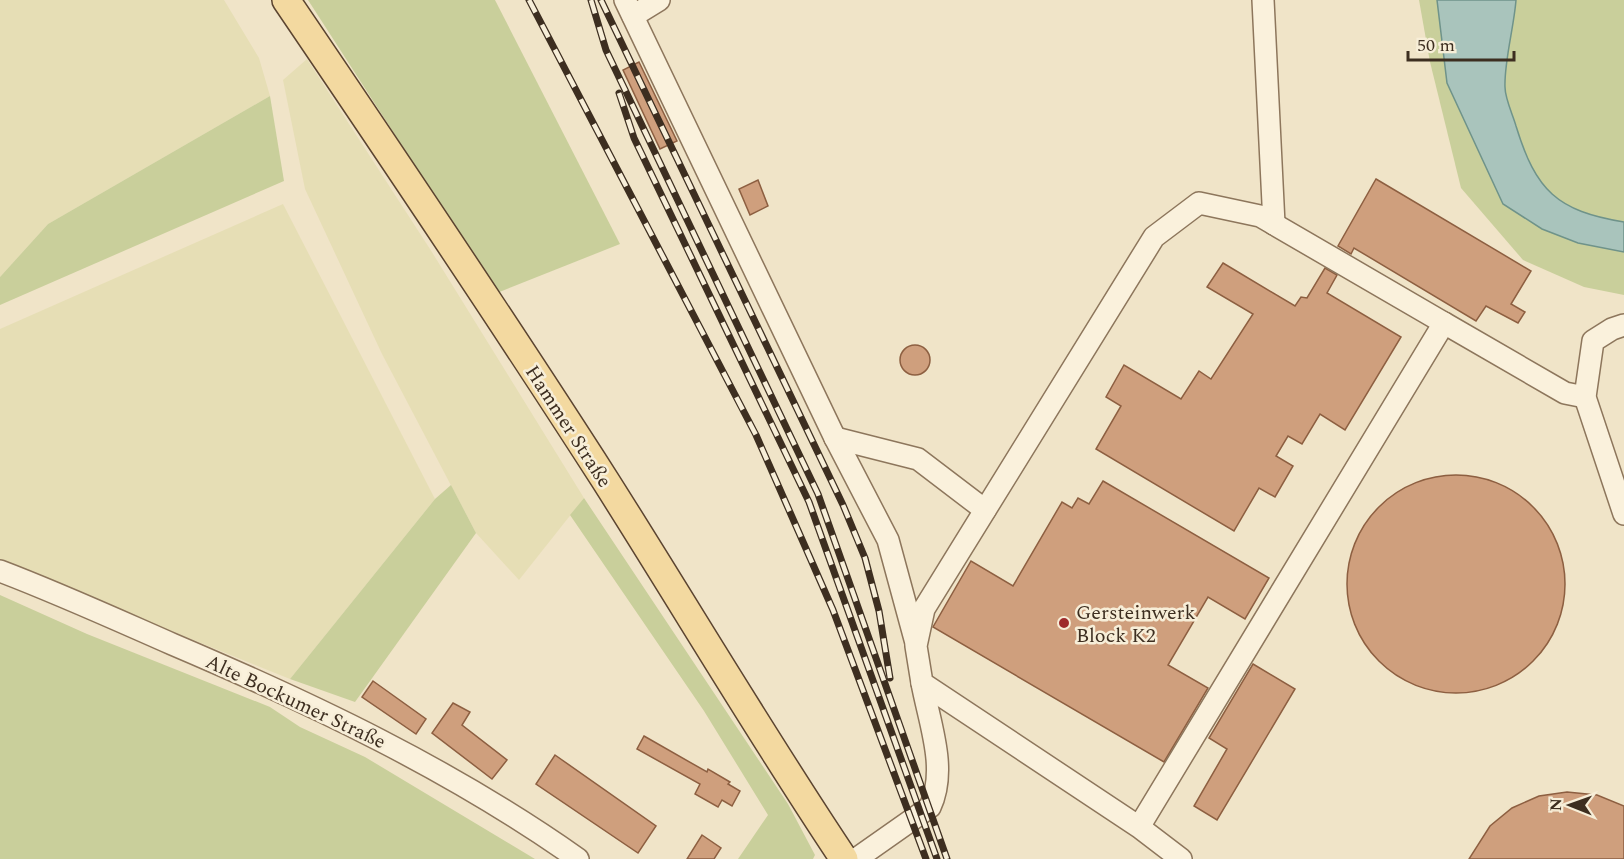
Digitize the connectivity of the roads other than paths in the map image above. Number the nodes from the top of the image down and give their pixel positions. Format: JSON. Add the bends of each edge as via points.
{"nodes":[{"id":1,"x":286,"y":0,"type":"edge"},
{"id":2,"x":658,"y":0,"type":"edge"},
{"id":3,"x":1263,"y":0,"type":"edge"},
{"id":4,"x":629,"y":8,"type":"edge"},
{"id":5,"x":1274,"y":224,"type":"junction"},
{"id":6,"x":1444,"y":322,"type":"junction"},
{"id":7,"x":1624,"y":326,"type":"edge"},
{"id":8,"x":1584,"y":397,"type":"junction"},
{"id":9,"x":835,"y":438,"type":"junction"},
{"id":10,"x":985,"y":510,"type":"junction"},
{"id":11,"x":1624,"y":514,"type":"edge"},
{"id":12,"x":0,"y":572,"type":"edge"},
{"id":13,"x":916,"y":646,"type":"junction"},
{"id":14,"x":922,"y":682,"type":"junction"},
{"id":15,"x":1139,"y":827,"type":"junction"},
{"id":16,"x":578,"y":859,"type":"edge"},
{"id":17,"x":844,"y":859,"type":"edge"},
{"id":18,"x":856,"y":859,"type":"edge"},
{"id":19,"x":1181,"y":859,"type":"edge"}],
"edges":[{"from":1,"to":17,"type":"main road","name":"Hammer Straße","via":[[457,252],[769,747]]},
{"from":2,"to":4,"type":"street"},
{"from":3,"to":5,"type":"street"},
{"from":4,"to":9,"type":"street"},
{"from":5,"to":6,"type":"street"},
{"from":5,"to":10,"type":"street","via":[[1260,216],[1199,203],[1154,237]]},
{"from":6,"to":8,"type":"street","via":[[1565,393]]},
{"from":6,"to":15,"type":"street"},
{"from":7,"to":8,"type":"street","via":[[1593,341]]},
{"from":8,"to":11,"type":"street"},
{"from":9,"to":10,"type":"street","via":[[918,459]]},
{"from":9,"to":13,"type":"street","via":[[888,540]]},
{"from":10,"to":13,"type":"street","via":[[924,609]]},
{"from":12,"to":16,"type":"street","name":"Alte Bockumer Straße","via":[[251,677],[409,754],[483,795]]},
{"from":13,"to":14,"type":"street"},
{"from":14,"to":15,"type":"street"},
{"from":14,"to":18,"type":"street","via":[[939,775],[933,802]]},
{"from":15,"to":19,"type":"street"}]}
